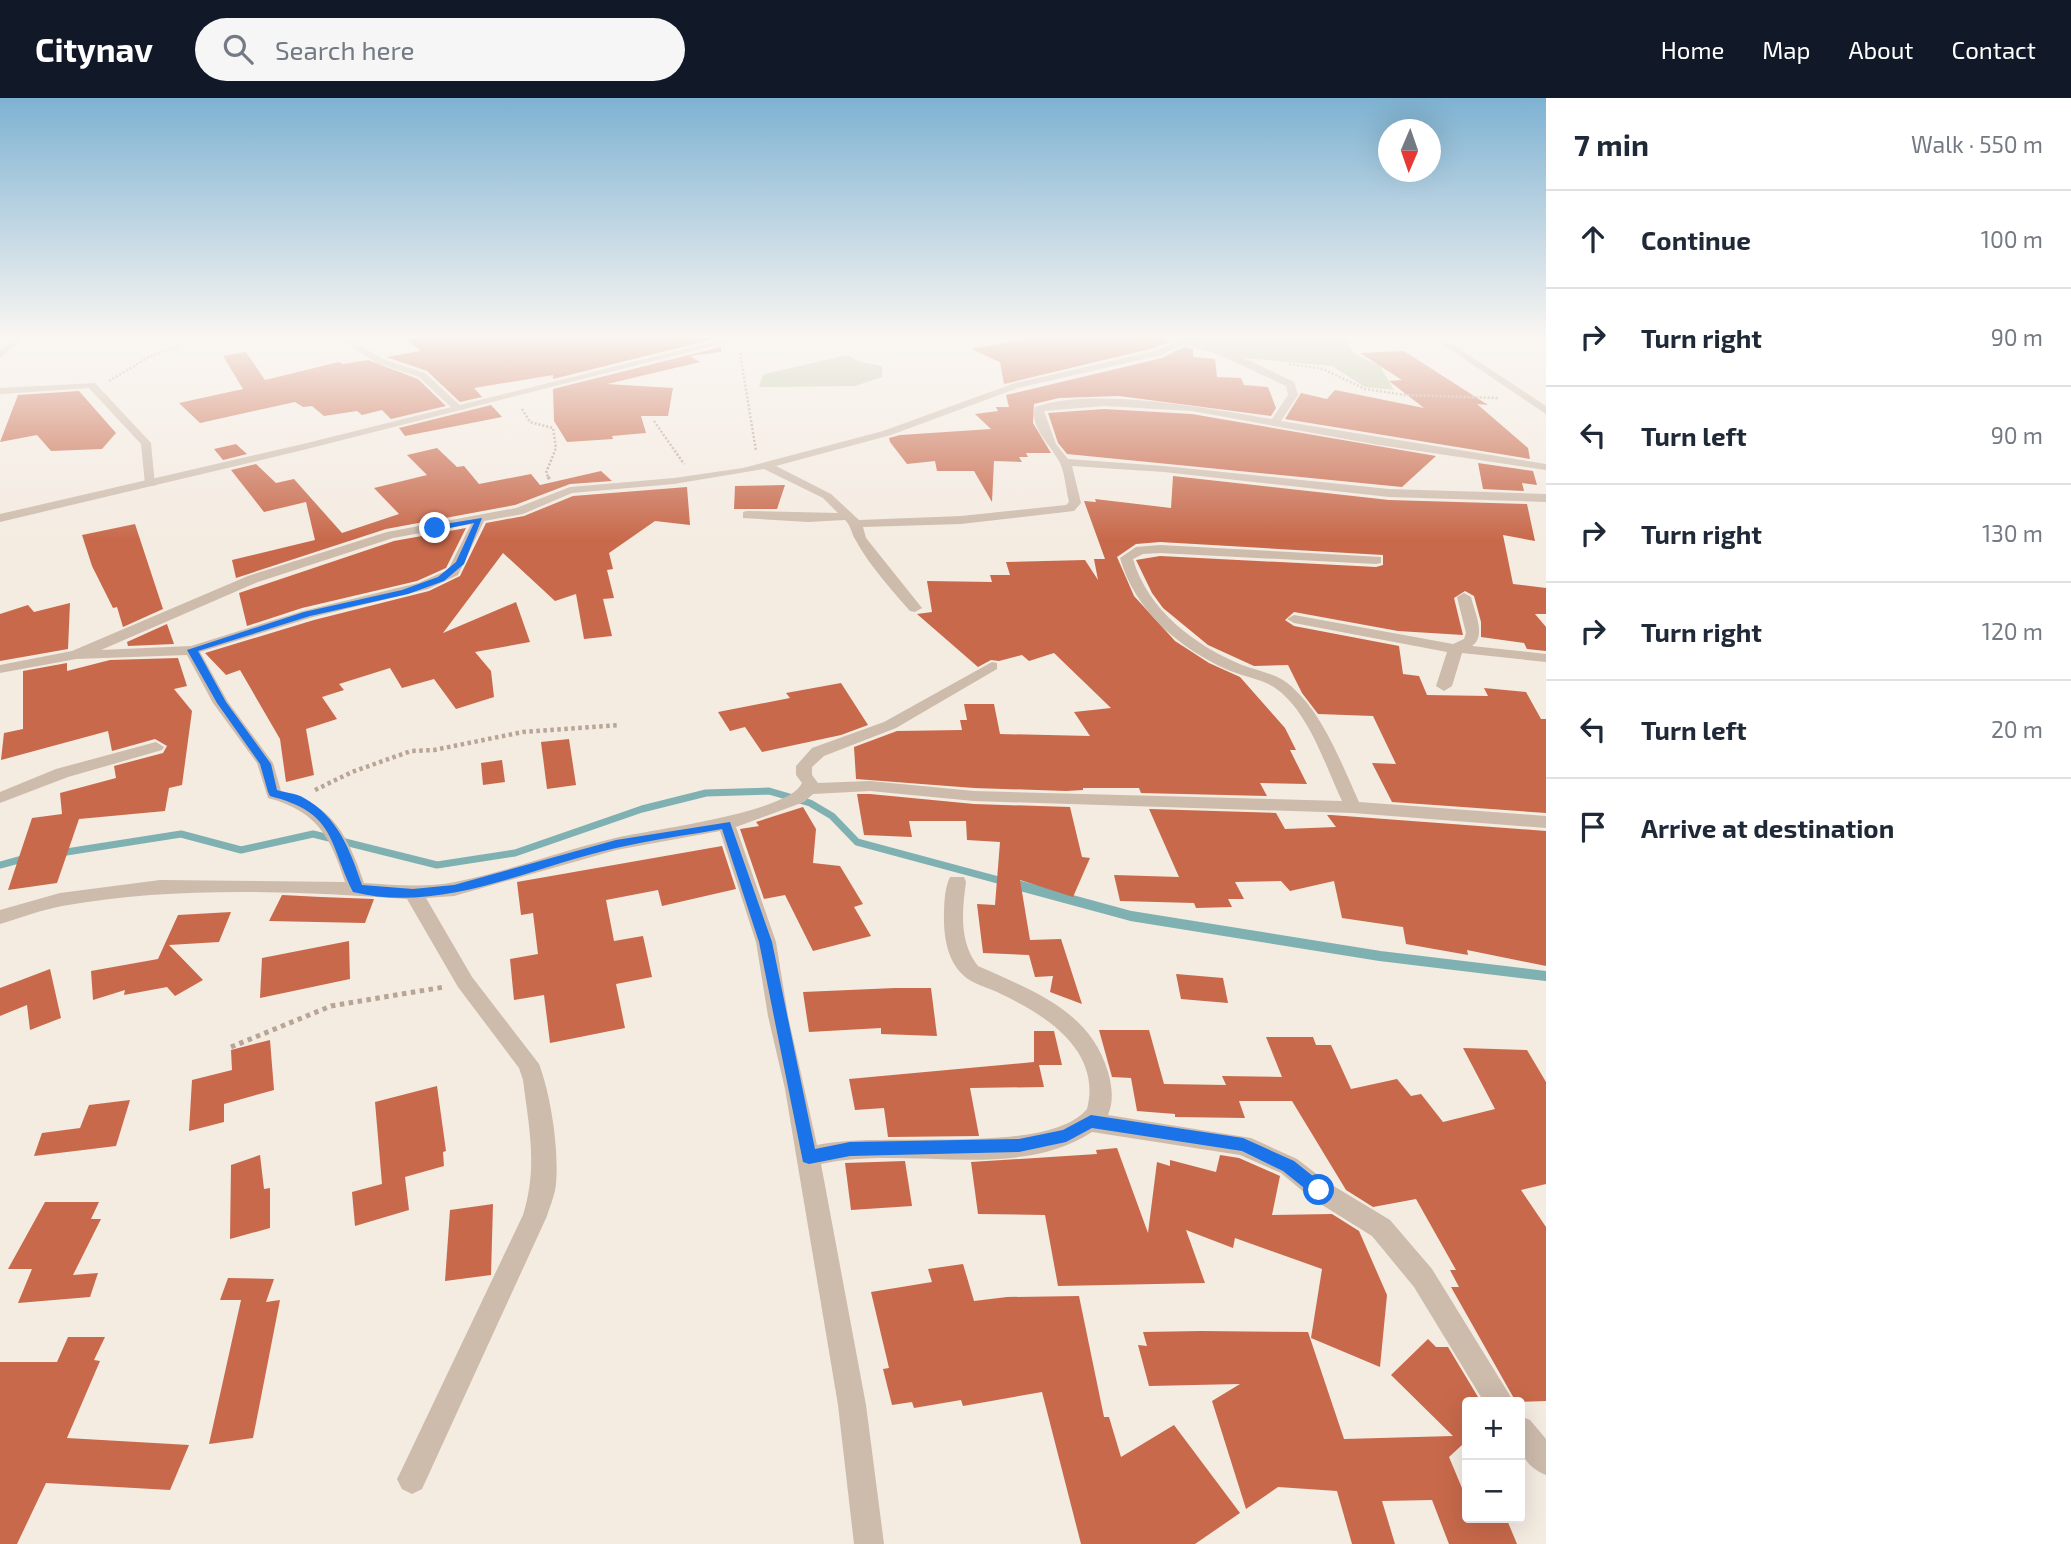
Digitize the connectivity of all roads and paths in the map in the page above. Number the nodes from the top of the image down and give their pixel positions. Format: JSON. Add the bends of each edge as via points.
{"nodes":[{"id":1,"x":112,"y":405,"type":"edge"},
{"id":2,"x":455,"y":405,"type":"edge"},
{"id":3,"x":473,"y":405,"type":"edge"},
{"id":4,"x":516,"y":405,"type":"edge"},
{"id":5,"x":751,"y":405,"type":"edge"},
{"id":6,"x":962,"y":405,"type":"edge"},
{"id":7,"x":1055,"y":405,"type":"edge"},
{"id":8,"x":1153,"y":405,"type":"edge"},
{"id":9,"x":1284,"y":405,"type":"edge"},
{"id":10,"x":459,"y":409,"type":"junction"},
{"id":11,"x":654,"y":421,"type":"dead end"},
{"id":12,"x":1275,"y":425,"type":"junction"},
{"id":13,"x":1065,"y":462,"type":"junction"},
{"id":14,"x":762,"y":466,"type":"junction"},
{"id":15,"x":1546,"y":467,"type":"edge"},
{"id":16,"x":696,"y":478,"type":"junction"},
{"id":17,"x":151,"y":484,"type":"junction"},
{"id":18,"x":559,"y":493,"type":"junction"},
{"id":19,"x":1546,"y":498,"type":"edge"},
{"id":20,"x":747,"y":515,"type":"dead end"},
{"id":21,"x":0,"y":518,"type":"edge"},
{"id":22,"x":480,"y":519,"type":"junction"},
{"id":23,"x":851,"y":520,"type":"junction"},
{"id":24,"x":1376,"y":560,"type":"dead end"},
{"id":25,"x":1464,"y":597,"type":"dead end"},
{"id":26,"x":915,"y":608,"type":"dead end"},
{"id":27,"x":1294,"y":619,"type":"dead end"},
{"id":28,"x":1456,"y":648,"type":"junction"},
{"id":29,"x":192,"y":650,"type":"junction"},
{"id":30,"x":76,"y":655,"type":"junction"},
{"id":31,"x":1546,"y":658,"type":"edge"},
{"id":32,"x":992,"y":666,"type":"dead end"},
{"id":33,"x":0,"y":669,"type":"edge"},
{"id":34,"x":1444,"y":686,"type":"dead end"},
{"id":35,"x":620,"y":725,"type":"dead end"},
{"id":36,"x":156,"y":747,"type":"dead end"},
{"id":37,"x":809,"y":789,"type":"junction"},
{"id":38,"x":0,"y":798,"type":"edge"},
{"id":39,"x":299,"y":799,"type":"junction"},
{"id":40,"x":1353,"y":807,"type":"junction"},
{"id":41,"x":1546,"y":822,"type":"edge"},
{"id":42,"x":726,"y":824,"type":"junction"},
{"id":43,"x":957,"y":882,"type":"dead end"},
{"id":44,"x":357,"y":889,"type":"junction"},
{"id":45,"x":413,"y":893,"type":"junction"},
{"id":46,"x":0,"y":917,"type":"edge"},
{"id":47,"x":465,"y":982,"type":"junction"},
{"id":48,"x":231,"y":1047,"type":"dead end"},
{"id":49,"x":1091,"y":1122,"type":"junction"},
{"id":50,"x":809,"y":1157,"type":"junction"},
{"id":51,"x":1497,"y":1397,"type":"edge"},
{"id":52,"x":1525,"y":1436,"type":"edge"},
{"id":53,"x":1546,"y":1461,"type":"edge"},
{"id":54,"x":412,"y":1479,"type":"dead end"},
{"id":55,"x":869,"y":1544,"type":"edge"}],
"edges":[{"from":1,"to":17,"type":"street","via":[[146,443]]},
{"from":2,"to":10,"type":"street"},
{"from":3,"to":10,"type":"street"},
{"from":4,"to":18,"type":"path","via":[[530,422],[553,428],[556,448],[546,473]]},
{"from":5,"to":14,"type":"path"},
{"from":6,"to":14,"type":"street","via":[[887,433]]},
{"from":7,"to":13,"type":"street","via":[[1039,409],[1039,414]]},
{"from":8,"to":12,"type":"street"},
{"from":9,"to":12,"type":"street"},
{"from":10,"to":17,"type":"street"},
{"from":11,"to":16,"type":"path"},
{"from":12,"to":15,"type":"street"},
{"from":13,"to":19,"type":"street","via":[[1389,493]]},
{"from":13,"to":23,"type":"street","via":[[1075,503],[1070,508],[961,520]]},
{"from":14,"to":16,"type":"street"},
{"from":14,"to":23,"type":"street","via":[[813,486]]},
{"from":16,"to":18,"type":"street"},
{"from":17,"to":21,"type":"street"},
{"from":18,"to":22,"type":"street","via":[[530,507]]},
{"from":20,"to":23,"type":"street"},
{"from":22,"to":29,"type":"street","via":[[460,564],[441,579]]},
{"from":22,"to":30,"type":"street","via":[[391,535],[253,579]]},
{"from":23,"to":26,"type":"street"},
{"from":24,"to":40,"type":"street","via":[[1160,549],[1140,550],[1126,558],[1152,606],[1184,639],[1208,655],[1288,691],[1325,746]]},
{"from":25,"to":28,"type":"street","via":[[1473,633],[1471,641]]},
{"from":27,"to":28,"type":"street"},
{"from":28,"to":31,"type":"street"},
{"from":28,"to":34,"type":"street"},
{"from":29,"to":30,"type":"street"},
{"from":29,"to":39,"type":"street","via":[[265,764],[274,794]]},
{"from":30,"to":33,"type":"street"},
{"from":32,"to":37,"type":"street","via":[[890,725],[818,752],[804,766]]},
{"from":35,"to":39,"type":"path","via":[[513,734],[411,751],[341,776]]},
{"from":36,"to":38,"type":"street","via":[[62,773]]},
{"from":37,"to":40,"type":"street","via":[[870,786],[974,796]]},
{"from":37,"to":42,"type":"street","via":[[798,798]]},
{"from":39,"to":44,"type":"street","via":[[323,817],[341,841]]},
{"from":40,"to":41,"type":"street"},
{"from":42,"to":45,"type":"street","via":[[616,844],[454,889]]},
{"from":42,"to":50,"type":"street","via":[[766,942]]},
{"from":43,"to":49,"type":"street","via":[[955,932],[964,964],[1062,1016],[1079,1031],[1098,1077],[1101,1099]]},
{"from":44,"to":45,"type":"street"},
{"from":44,"to":46,"type":"street","via":[[160,887],[60,900]]},
{"from":45,"to":47,"type":"street"},
{"from":47,"to":48,"type":"path","via":[[331,1006]]},
{"from":47,"to":54,"type":"street","via":[[528,1064],[545,1159],[544,1187],[535,1216]]},
{"from":49,"to":50,"type":"street","via":[[1066,1135],[1019,1145],[850,1149]]},
{"from":49,"to":51,"type":"street","via":[[1243,1145],[1289,1166],[1381,1228],[1423,1278]]},
{"from":50,"to":55,"type":"street","via":[[852,1405]]},
{"from":52,"to":53,"type":"street"}]}
